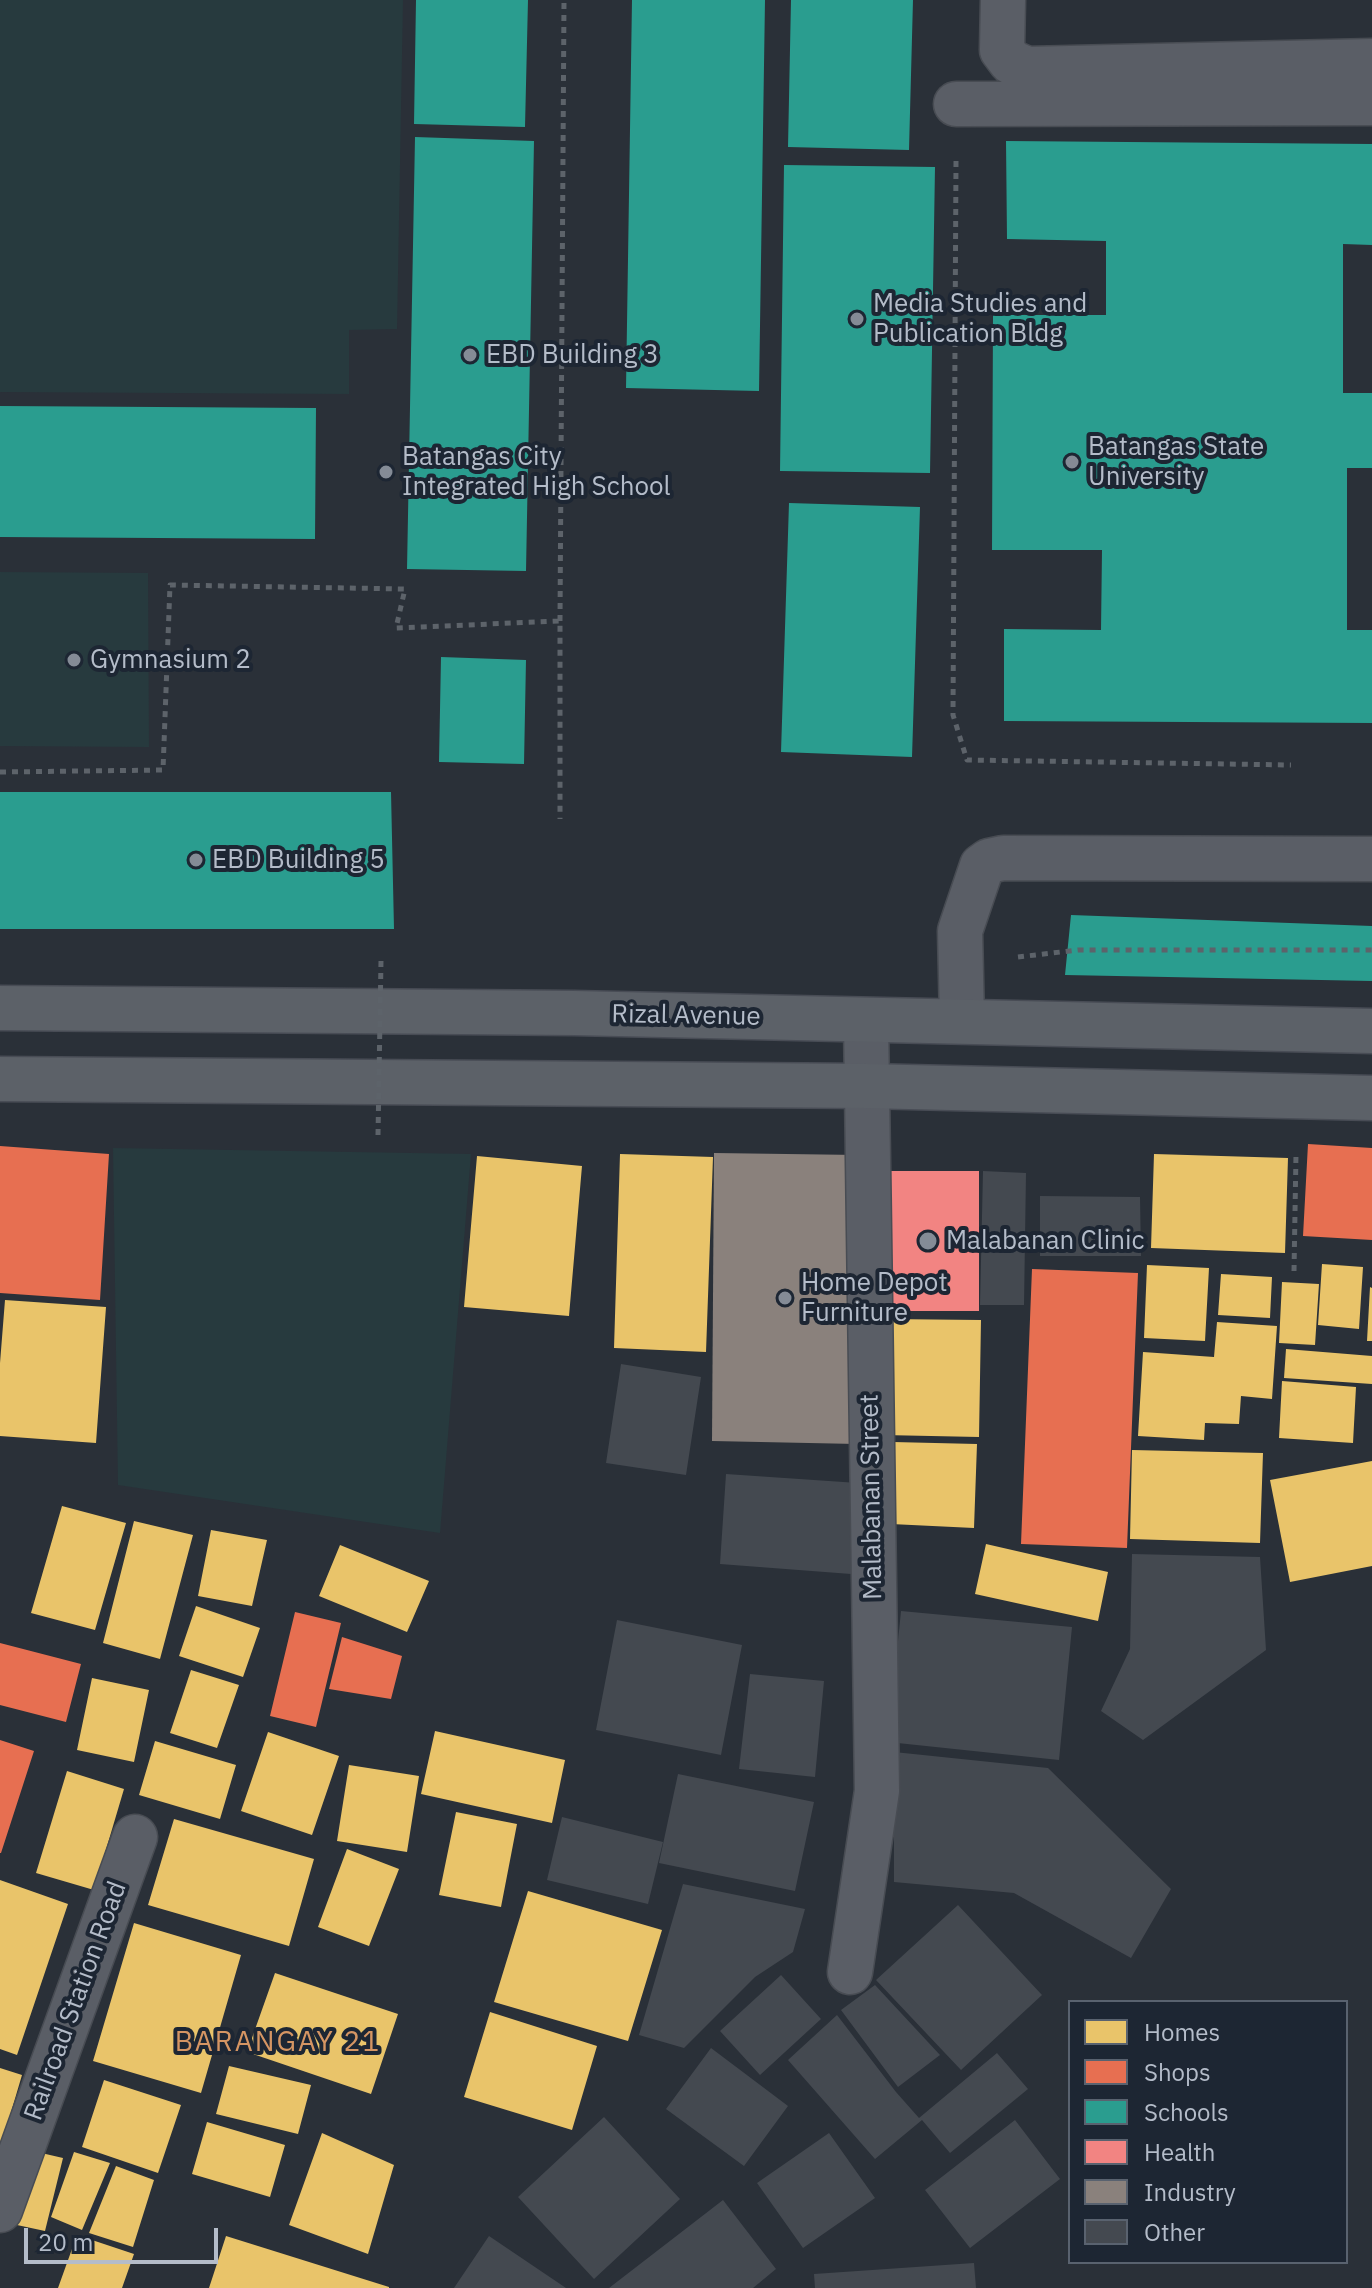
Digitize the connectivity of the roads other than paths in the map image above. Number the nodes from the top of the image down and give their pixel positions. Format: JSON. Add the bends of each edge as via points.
{"nodes":[{"id":1,"x":1003,"y":0,"type":"edge"},
{"id":2,"x":1372,"y":61,"type":"edge"},
{"id":3,"x":1372,"y":103,"type":"edge"},
{"id":4,"x":956,"y":104,"type":"road end"},
{"id":5,"x":1372,"y":859,"type":"edge"},
{"id":6,"x":0,"y":1008,"type":"edge"},
{"id":7,"x":866,"y":1021,"type":"junction"},
{"id":8,"x":962,"y":1021,"type":"junction"},
{"id":9,"x":1372,"y":1031,"type":"edge"},
{"id":10,"x":0,"y":1079,"type":"edge"},
{"id":11,"x":866,"y":1086,"type":"junction"},
{"id":12,"x":1372,"y":1098,"type":"edge"},
{"id":13,"x":135,"y":1837,"type":"dead end"},
{"id":14,"x":850,"y":1972,"type":"dead end"},
{"id":15,"x":0,"y":2210,"type":"edge"}],
"edges":[{"from":1,"to":2,"type":"street","via":[[1002,50],[1011,62],[1027,69]]},
{"from":3,"to":4,"type":"street"},
{"from":5,"to":8,"type":"street","via":[[989,861],[982,866],[960,931]]},
{"from":6,"to":7,"type":"main road","name":"Rizal Avenue"},
{"from":7,"to":8,"type":"main road","name":"Rizal Avenue"},
{"from":7,"to":11,"type":"street","name":"Malabanan Street"},
{"from":8,"to":9,"type":"main road","name":"Rizal Avenue"},
{"from":10,"to":11,"type":"main road"},
{"from":11,"to":12,"type":"main road"},
{"from":11,"to":14,"type":"street","name":"Malabanan Street","via":[[877,1791]]},
{"from":13,"to":15,"type":"street","name":"Railroad Station Road"}]}
